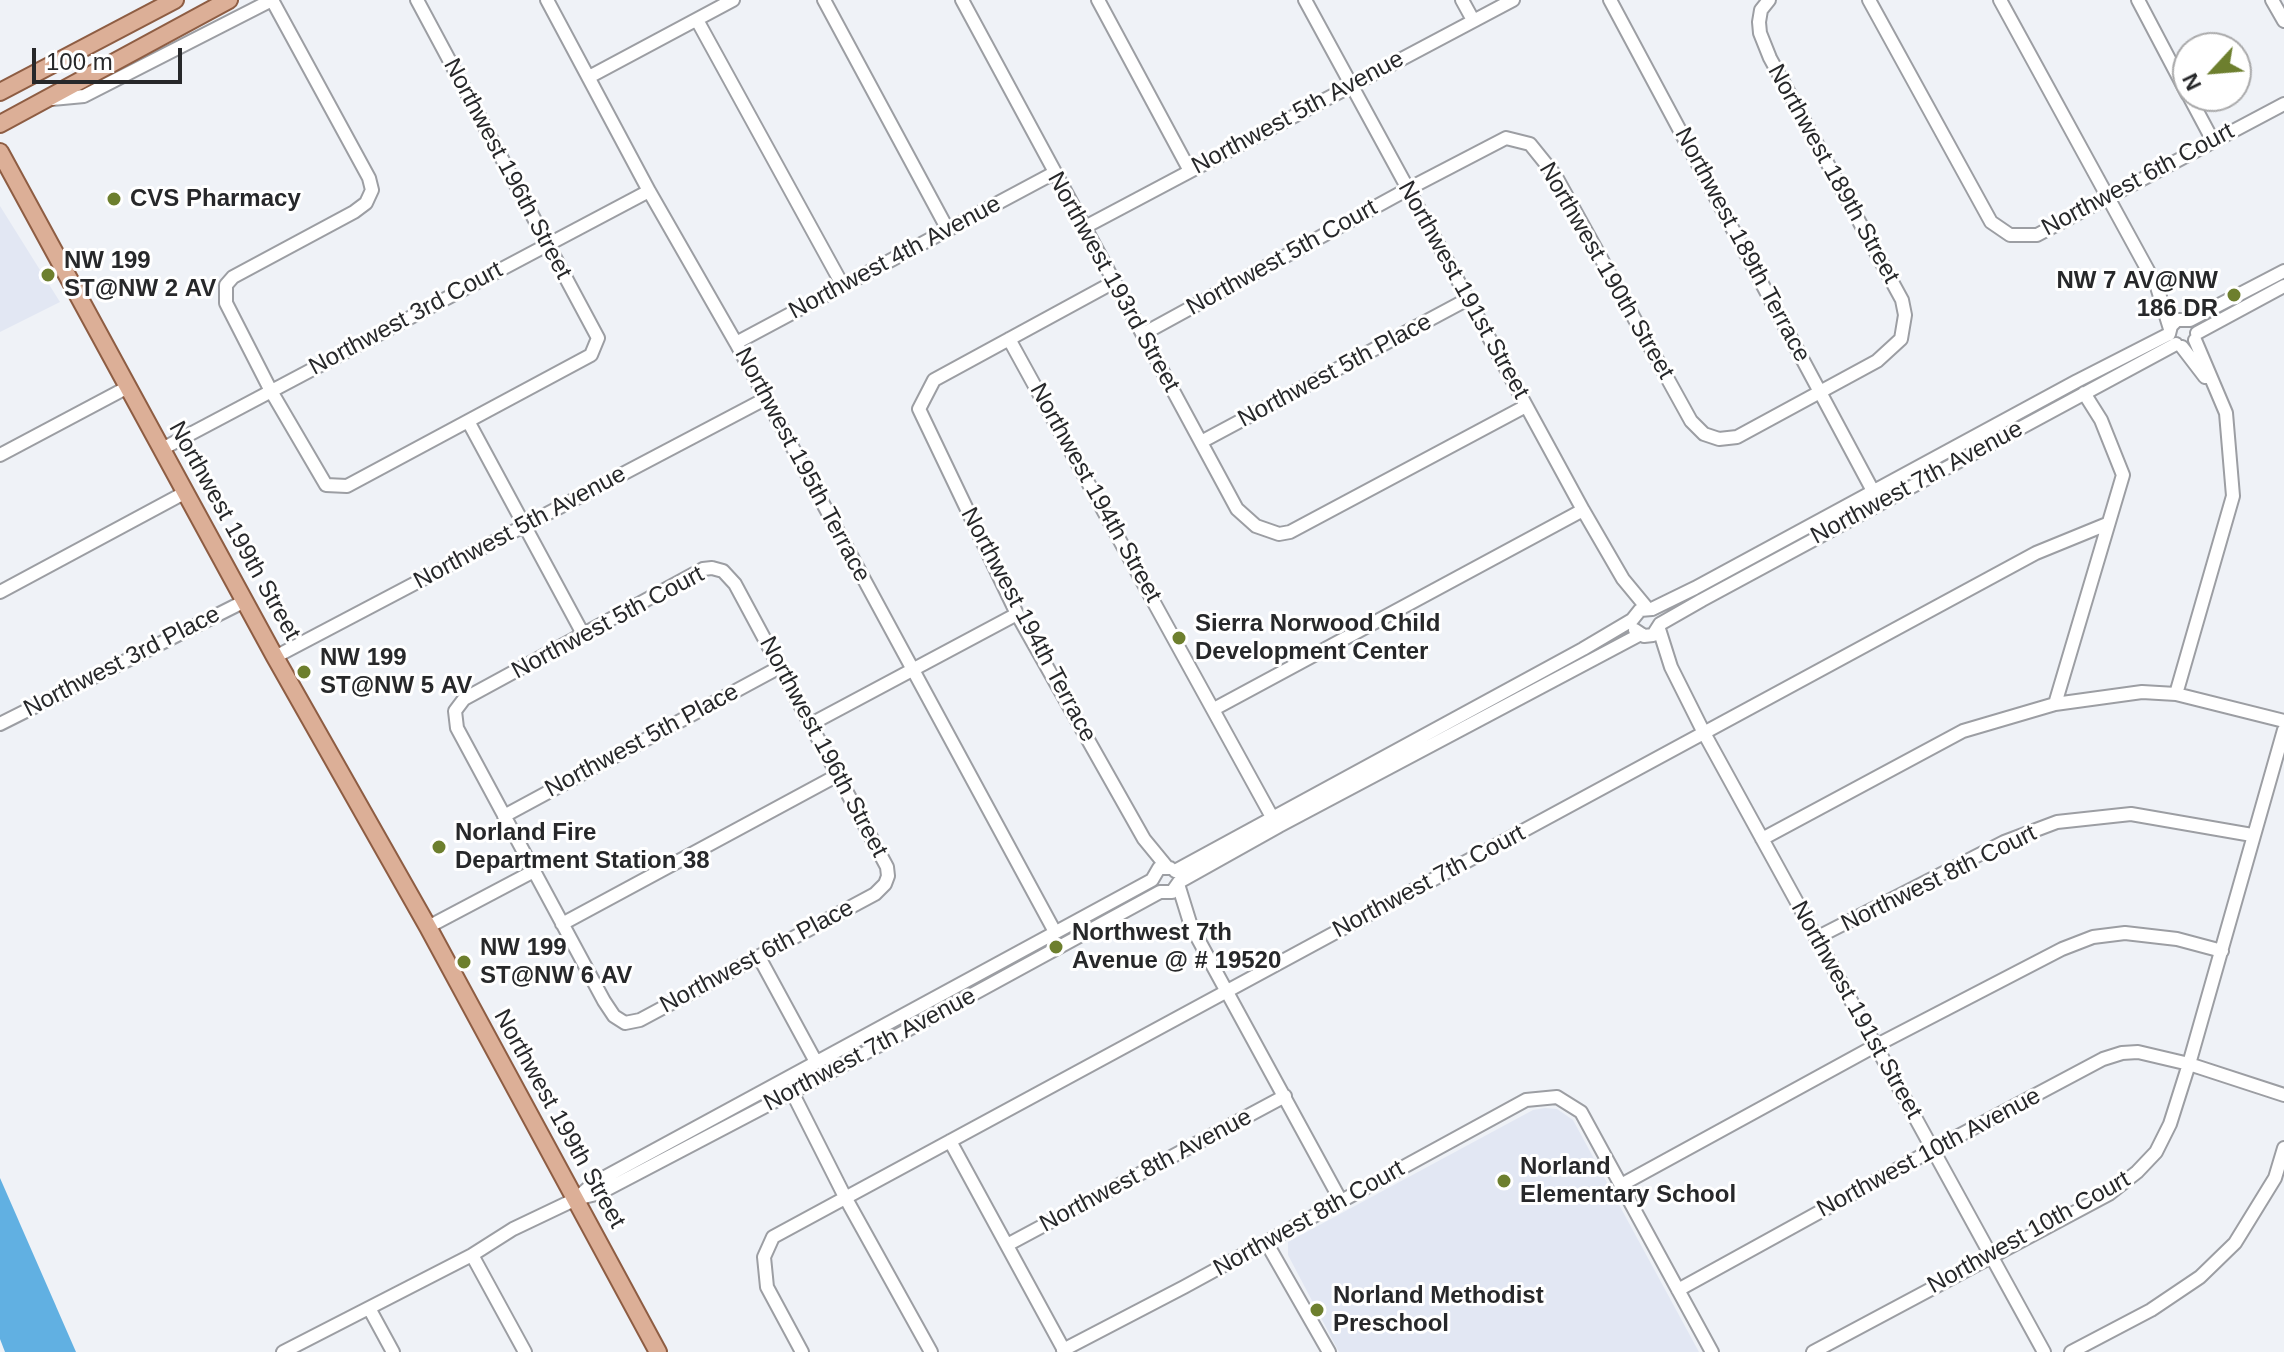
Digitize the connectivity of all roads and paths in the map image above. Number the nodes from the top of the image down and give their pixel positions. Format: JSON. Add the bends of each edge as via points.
{"nodes":[{"id":1,"x":175,"y":0,"type":"edge"},
{"id":2,"x":229,"y":0,"type":"edge"},
{"id":3,"x":272,"y":0,"type":"edge"},
{"id":4,"x":417,"y":0,"type":"edge"},
{"id":5,"x":547,"y":0,"type":"edge"},
{"id":6,"x":733,"y":0,"type":"edge"},
{"id":7,"x":824,"y":0,"type":"edge"},
{"id":8,"x":962,"y":0,"type":"edge"},
{"id":9,"x":1098,"y":0,"type":"edge"},
{"id":10,"x":1305,"y":0,"type":"edge"},
{"id":11,"x":1462,"y":0,"type":"edge"},
{"id":12,"x":1513,"y":0,"type":"edge"},
{"id":13,"x":1610,"y":0,"type":"edge"},
{"id":14,"x":1769,"y":0,"type":"edge"},
{"id":15,"x":1869,"y":0,"type":"edge"},
{"id":16,"x":2000,"y":0,"type":"edge"},
{"id":17,"x":2138,"y":0,"type":"edge"},
{"id":18,"x":2272,"y":0,"type":"edge"},
{"id":19,"x":201,"y":7,"type":"edge"},
{"id":20,"x":697,"y":20,"type":"junction"},
{"id":21,"x":1473,"y":20,"type":"junction"},
{"id":22,"x":2284,"y":21,"type":"edge"},
{"id":23,"x":2172,"y":65,"type":"edge"},
{"id":24,"x":589,"y":77,"type":"junction"},
{"id":25,"x":1352,"y":85,"type":"junction"},
{"id":26,"x":0,"y":92,"type":"edge"},
{"id":27,"x":45,"y":99,"type":"junction"},
{"id":28,"x":2284,"y":104,"type":"edge"},
{"id":29,"x":2197,"y":112,"type":"edge"},
{"id":30,"x":0,"y":124,"type":"edge"},
{"id":31,"x":1506,"y":138,"type":"joint"},
{"id":32,"x":2213,"y":141,"type":"junction"},
{"id":33,"x":0,"y":152,"type":"edge"},
{"id":34,"x":1190,"y":171,"type":"junction"},
{"id":35,"x":1054,"y":173,"type":"junction"},
{"id":36,"x":1408,"y":189,"type":"junction"},
{"id":37,"x":649,"y":191,"type":"junction"},
{"id":38,"x":2109,"y":199,"type":"junction"},
{"id":39,"x":1085,"y":227,"type":"junction"},
{"id":40,"x":948,"y":230,"type":"junction"},
{"id":41,"x":548,"y":244,"type":"junction"},
{"id":42,"x":2284,"y":271,"type":"edge"},
{"id":43,"x":1114,"y":282,"type":"junction"},
{"id":44,"x":843,"y":286,"type":"junction"},
{"id":45,"x":2284,"y":286,"type":"edge"},
{"id":46,"x":2157,"y":287,"type":"junction"},
{"id":47,"x":1468,"y":299,"type":"junction"},
{"id":48,"x":2186,"y":320,"type":"junction"},
{"id":49,"x":1143,"y":334,"type":"junction"},
{"id":50,"x":2196,"y":336,"type":"junction"},
{"id":51,"x":2174,"y":338,"type":"junction"},
{"id":52,"x":1009,"y":339,"type":"junction"},
{"id":53,"x":736,"y":343,"type":"junction"},
{"id":54,"x":2212,"y":385,"type":"junction"},
{"id":55,"x":128,"y":387,"type":"junction"},
{"id":56,"x":1820,"y":390,"type":"junction"},
{"id":57,"x":271,"y":391,"type":"junction"},
{"id":58,"x":2084,"y":393,"type":"junction"},
{"id":59,"x":765,"y":399,"type":"junction"},
{"id":60,"x":1526,"y":406,"type":"junction"},
{"id":61,"x":468,"y":421,"type":"junction"},
{"id":62,"x":1201,"y":442,"type":"junction"},
{"id":63,"x":162,"y":449,"type":"junction"},
{"id":64,"x":0,"y":455,"type":"edge"},
{"id":65,"x":1873,"y":491,"type":"junction"},
{"id":66,"x":186,"y":492,"type":"junction"},
{"id":67,"x":1583,"y":510,"type":"junction"},
{"id":68,"x":2107,"y":524,"type":"junction"},
{"id":69,"x":524,"y":526,"type":"junction"},
{"id":70,"x":723,"y":571,"type":"joint"},
{"id":71,"x":0,"y":592,"type":"edge"},
{"id":72,"x":245,"y":601,"type":"junction"},
{"id":73,"x":1642,"y":613,"type":"junction"},
{"id":74,"x":1017,"y":614,"type":"junction"},
{"id":75,"x":1660,"y":627,"type":"junction"},
{"id":76,"x":583,"y":634,"type":"junction"},
{"id":77,"x":1643,"y":636,"type":"junction"},
{"id":78,"x":275,"y":657,"type":"junction"},
{"id":79,"x":780,"y":667,"type":"junction"},
{"id":80,"x":1671,"y":667,"type":"junction"},
{"id":81,"x":911,"y":669,"type":"junction"},
{"id":82,"x":2176,"y":694,"type":"junction"},
{"id":83,"x":2055,"y":704,"type":"junction"},
{"id":84,"x":1214,"y":709,"type":"junction"},
{"id":85,"x":2284,"y":721,"type":"edge"},
{"id":86,"x":0,"y":724,"type":"edge"},
{"id":87,"x":811,"y":724,"type":"junction"},
{"id":88,"x":2284,"y":730,"type":"edge"},
{"id":89,"x":1704,"y":733,"type":"junction"},
{"id":90,"x":838,"y":775,"type":"junction"},
{"id":91,"x":504,"y":816,"type":"junction"},
{"id":92,"x":1272,"y":817,"type":"junction"},
{"id":93,"x":2252,"y":835,"type":"junction"},
{"id":94,"x":1144,"y":839,"type":"junction"},
{"id":95,"x":1762,"y":839,"type":"junction"},
{"id":96,"x":534,"y":871,"type":"junction"},
{"id":97,"x":1175,"y":876,"type":"junction"},
{"id":98,"x":1153,"y":877,"type":"junction"},
{"id":99,"x":885,"y":884,"type":"joint"},
{"id":100,"x":1163,"y":893,"type":"junction"},
{"id":101,"x":562,"y":924,"type":"junction"},
{"id":102,"x":1191,"y":926,"type":"junction"},
{"id":103,"x":428,"y":927,"type":"junction"},
{"id":104,"x":1055,"y":932,"type":"junction"},
{"id":105,"x":1816,"y":938,"type":"junction"},
{"id":106,"x":2222,"y":951,"type":"junction"},
{"id":107,"x":759,"y":957,"type":"junction"},
{"id":108,"x":1228,"y":992,"type":"junction"},
{"id":109,"x":1875,"y":1046,"type":"junction"},
{"id":110,"x":816,"y":1062,"type":"junction"},
{"id":111,"x":2189,"y":1064,"type":"junction"},
{"id":112,"x":792,"y":1092,"type":"junction"},
{"id":113,"x":2284,"y":1095,"type":"edge"},
{"id":114,"x":1285,"y":1096,"type":"junction"},
{"id":115,"x":950,"y":1141,"type":"junction"},
{"id":116,"x":2284,"y":1148,"type":"edge"},
{"id":117,"x":1932,"y":1150,"type":"junction"},
{"id":118,"x":1621,"y":1185,"type":"junction"},
{"id":119,"x":845,"y":1197,"type":"junction"},
{"id":120,"x":576,"y":1199,"type":"junction"},
{"id":121,"x":1342,"y":1200,"type":"junction"},
{"id":122,"x":1266,"y":1242,"type":"junction"},
{"id":123,"x":1007,"y":1245,"type":"junction"},
{"id":124,"x":472,"y":1255,"type":"junction"},
{"id":125,"x":1991,"y":1255,"type":"junction"},
{"id":126,"x":1678,"y":1290,"type":"junction"},
{"id":127,"x":369,"y":1308,"type":"junction"},
{"id":128,"x":1064,"y":1351,"type":"edge"},
{"id":129,"x":1325,"y":1351,"type":"edge"},
{"id":130,"x":283,"y":1352,"type":"edge"},
{"id":131,"x":393,"y":1352,"type":"edge"},
{"id":132,"x":525,"y":1352,"type":"edge"},
{"id":133,"x":658,"y":1352,"type":"edge"},
{"id":134,"x":802,"y":1352,"type":"edge"},
{"id":135,"x":931,"y":1352,"type":"edge"},
{"id":136,"x":1712,"y":1352,"type":"edge"},
{"id":137,"x":1813,"y":1352,"type":"edge"},
{"id":138,"x":2044,"y":1352,"type":"edge"},
{"id":139,"x":2071,"y":1352,"type":"edge"}],
"edges":[{"from":1,"to":26,"type":"main road"},
{"from":2,"to":19,"type":"main road"},
{"from":3,"to":27,"type":"street","via":[[84,96]]},
{"from":3,"to":57,"type":"street","via":[[372,190],[354,212],[226,285],[226,303]]},
{"from":4,"to":41,"type":"street","name":"Northwest 196th Street"},
{"from":5,"to":24,"type":"street","name":"Northwest 195th Terrace"},
{"from":6,"to":20,"type":"street"},
{"from":7,"to":40,"type":"street"},
{"from":8,"to":35,"type":"street","name":"Northwest 193rd Street"},
{"from":9,"to":34,"type":"street"},
{"from":10,"to":25,"type":"street","name":"Northwest 191st Street"},
{"from":11,"to":21,"type":"street"},
{"from":12,"to":21,"type":"street","name":"Northwest 5th Avenue"},
{"from":13,"to":56,"type":"street","name":"Northwest 189th Terrace"},
{"from":14,"to":56,"type":"street","name":"Northwest 189th Street","via":[[1761,10],[1760,33],[1770,58],[1902,300],[1905,315],[1901,339],[1877,361]]},
{"from":15,"to":38,"type":"street","name":"Northwest 6th Court","via":[[1991,222],[2010,235],[2037,235]]},
{"from":16,"to":38,"type":"street"},
{"from":17,"to":23,"type":"street"},
{"from":18,"to":22,"type":"street"},
{"from":19,"to":27,"type":"main road"},
{"from":20,"to":24,"type":"street"},
{"from":20,"to":44,"type":"street"},
{"from":21,"to":25,"type":"street","name":"Northwest 5th Avenue"},
{"from":24,"to":37,"type":"street","name":"Northwest 195th Terrace"},
{"from":25,"to":34,"type":"street","name":"Northwest 5th Avenue"},
{"from":25,"to":36,"type":"street","name":"Northwest 191st Street"},
{"from":27,"to":30,"type":"main road"},
{"from":28,"to":32,"type":"street","name":"Northwest 6th Court"},
{"from":29,"to":32,"type":"street"},
{"from":31,"to":36,"type":"street","name":"Northwest 5th Court"},
{"from":31,"to":56,"type":"street","name":"Northwest 190th Street","via":[[1530,144],[1555,175],[1691,421],[1704,434],[1737,437]]},
{"from":32,"to":38,"type":"street","name":"Northwest 6th Court"},
{"from":33,"to":55,"type":"main road","name":"Northwest 199th Street"},
{"from":34,"to":39,"type":"street","name":"Northwest 5th Avenue"},
{"from":35,"to":39,"type":"street","name":"Northwest 193rd Street"},
{"from":35,"to":40,"type":"street","name":"Northwest 4th Avenue"},
{"from":36,"to":47,"type":"street","name":"Northwest 191st Street"},
{"from":36,"to":49,"type":"street","name":"Northwest 5th Court"},
{"from":37,"to":41,"type":"street","name":"Northwest 3rd Court"},
{"from":37,"to":53,"type":"street","name":"Northwest 195th Terrace"},
{"from":38,"to":46,"type":"street"},
{"from":39,"to":43,"type":"street","name":"Northwest 193rd Street"},
{"from":40,"to":44,"type":"street","name":"Northwest 4th Avenue"},
{"from":41,"to":57,"type":"street","name":"Northwest 3rd Court"},
{"from":41,"to":61,"type":"street","name":"Northwest 196th Street","via":[[598,338],[591,355]]},
{"from":42,"to":48,"type":"street"},
{"from":43,"to":49,"type":"street","name":"Northwest 193rd Street"},
{"from":43,"to":52,"type":"street"},
{"from":44,"to":53,"type":"street","name":"Northwest 4th Avenue"},
{"from":45,"to":50,"type":"street"},
{"from":46,"to":48,"type":"street"},
{"from":46,"to":51,"type":"street"},
{"from":47,"to":60,"type":"street","name":"Northwest 191st Street"},
{"from":47,"to":62,"type":"street","name":"Northwest 5th Place"},
{"from":48,"to":50,"type":"street","via":[[2195,325]]},
{"from":48,"to":51,"type":"street","via":[[2174,322]]},
{"from":49,"to":62,"type":"street","name":"Northwest 193rd Street"},
{"from":50,"to":51,"type":"street","via":[[2191,344]]},
{"from":50,"to":54,"type":"street"},
{"from":51,"to":54,"type":"street"},
{"from":51,"to":58,"type":"street","name":"Northwest 7th Avenue"},
{"from":51,"to":65,"type":"street","name":"Northwest 7th Avenue"},
{"from":52,"to":74,"type":"street","name":"Northwest 194th Terrace","via":[[934,380],[919,409]]},
{"from":52,"to":84,"type":"street","name":"Northwest 194th Street"},
{"from":53,"to":59,"type":"street","name":"Northwest 195th Terrace"},
{"from":54,"to":82,"type":"street","via":[[2226,413],[2233,496]]},
{"from":55,"to":63,"type":"main road","name":"Northwest 199th Street"},
{"from":55,"to":64,"type":"street"},
{"from":56,"to":65,"type":"street","name":"Northwest 189th Terrace"},
{"from":57,"to":61,"type":"street","via":[[326,485],[347,486]]},
{"from":57,"to":63,"type":"street","name":"Northwest 3rd Court"},
{"from":58,"to":68,"type":"street","via":[[2123,475]]},
{"from":58,"to":75,"type":"street","name":"Northwest 7th Avenue"},
{"from":59,"to":69,"type":"street","name":"Northwest 5th Avenue"},
{"from":59,"to":81,"type":"street","name":"Northwest 195th Terrace"},
{"from":60,"to":62,"type":"street","name":"Northwest 193rd Street","via":[[1279,534],[1256,526],[1237,509]]},
{"from":60,"to":67,"type":"street","name":"Northwest 191st Street"},
{"from":61,"to":69,"type":"street"},
{"from":63,"to":66,"type":"main road","name":"Northwest 199th Street"},
{"from":65,"to":73,"type":"street","name":"Northwest 7th Avenue"},
{"from":66,"to":71,"type":"street"},
{"from":66,"to":72,"type":"main road","name":"Northwest 199th Street"},
{"from":67,"to":73,"type":"street","name":"Northwest 191st Street"},
{"from":67,"to":84,"type":"street"},
{"from":68,"to":83,"type":"street"},
{"from":68,"to":89,"type":"street","name":"Northwest 7th Court","via":[[2036,553]]},
{"from":69,"to":76,"type":"street"},
{"from":69,"to":78,"type":"street","name":"Northwest 5th Avenue"},
{"from":70,"to":76,"type":"street","name":"Northwest 5th Court","via":[[703,569]]},
{"from":70,"to":79,"type":"street","name":"Northwest 196th Street"},
{"from":72,"to":78,"type":"main road","name":"Northwest 199th Street"},
{"from":72,"to":86,"type":"street","name":"Northwest 3rd Place"},
{"from":73,"to":75,"type":"street","name":"Northwest 191st Street","via":[[1659,615]]},
{"from":73,"to":77,"type":"street","name":"Northwest 191st Street","via":[[1632,626]]},
{"from":73,"to":92,"type":"street","name":"Northwest 7th Avenue"},
{"from":74,"to":81,"type":"street"},
{"from":74,"to":94,"type":"street","name":"Northwest 194th Terrace"},
{"from":75,"to":77,"type":"street","name":"Northwest 7th Avenue"},
{"from":75,"to":80,"type":"street","name":"Northwest 191st Street"},
{"from":76,"to":91,"type":"street","name":"Northwest 5th Court","via":[[464,699],[455,711],[457,728]]},
{"from":77,"to":80,"type":"street","name":"Northwest 191st Street"},
{"from":77,"to":97,"type":"street","name":"Northwest 7th Avenue"},
{"from":78,"to":103,"type":"main road","name":"Northwest 199th Street"},
{"from":79,"to":87,"type":"street","name":"Northwest 196th Street"},
{"from":79,"to":91,"type":"street","name":"Northwest 5th Place"},
{"from":80,"to":89,"type":"street","name":"Northwest 191st Street"},
{"from":81,"to":87,"type":"street"},
{"from":81,"to":104,"type":"street","name":"Northwest 195th Terrace"},
{"from":82,"to":83,"type":"street","via":[[2142,692]]},
{"from":82,"to":85,"type":"street"},
{"from":83,"to":95,"type":"street","via":[[1963,731]]},
{"from":84,"to":92,"type":"street","name":"Northwest 194th Street"},
{"from":87,"to":90,"type":"street","name":"Northwest 196th Street"},
{"from":88,"to":93,"type":"street","name":"Northwest 10th Court"},
{"from":89,"to":95,"type":"street","name":"Northwest 191st Street"},
{"from":89,"to":108,"type":"street","name":"Northwest 7th Court"},
{"from":90,"to":99,"type":"street","name":"Northwest 196th Street","via":[[887,867]]},
{"from":90,"to":101,"type":"street"},
{"from":91,"to":96,"type":"street"},
{"from":92,"to":97,"type":"street","name":"Northwest 7th Avenue"},
{"from":93,"to":105,"type":"street","name":"Northwest 8th Court","via":[[2131,814],[2057,822],[2004,842]]},
{"from":93,"to":106,"type":"street","name":"Northwest 10th Court"},
{"from":94,"to":97,"type":"street","name":"Northwest 194th Terrace"},
{"from":94,"to":98,"type":"street","name":"Northwest 194th Terrace"},
{"from":95,"to":105,"type":"street","name":"Northwest 191st Street"},
{"from":96,"to":101,"type":"street"},
{"from":96,"to":103,"type":"street"},
{"from":97,"to":98,"type":"street","name":"Northwest 7th Avenue","via":[[1159,868]]},
{"from":97,"to":100,"type":"street","name":"Northwest 7th Avenue","via":[[1175,890]]},
{"from":97,"to":102,"type":"street","name":"Northwest 194th Terrace"},
{"from":98,"to":100,"type":"street"},
{"from":98,"to":104,"type":"street","name":"Northwest 7th Avenue"},
{"from":99,"to":107,"type":"street","name":"Northwest 6th Place"},
{"from":100,"to":102,"type":"street","name":"Northwest 194th Terrace"},
{"from":100,"to":112,"type":"street","name":"Northwest 7th Avenue"},
{"from":101,"to":107,"type":"street","name":"Northwest 6th Place","via":[[614,1016],[625,1023]]},
{"from":102,"to":108,"type":"street","name":"Northwest 194th Terrace"},
{"from":103,"to":120,"type":"main road","name":"Northwest 199th Street"},
{"from":104,"to":110,"type":"street","name":"Northwest 7th Avenue"},
{"from":105,"to":109,"type":"street","name":"Northwest 191st Street"},
{"from":106,"to":109,"type":"street","via":[[2125,933],[2093,937]]},
{"from":106,"to":111,"type":"street","name":"Northwest 10th Court"},
{"from":107,"to":110,"type":"street"},
{"from":108,"to":114,"type":"street","name":"Northwest 194th Terrace"},
{"from":108,"to":115,"type":"street","name":"Northwest 7th Court"},
{"from":109,"to":117,"type":"street","name":"Northwest 191st Street"},
{"from":109,"to":118,"type":"street"},
{"from":110,"to":120,"type":"street","name":"Northwest 7th Avenue","via":[[594,1183]]},
{"from":111,"to":113,"type":"street","name":"Northwest 10th Avenue"},
{"from":111,"to":117,"type":"street","name":"Northwest 10th Avenue","via":[[2138,1052],[2103,1059]]},
{"from":111,"to":125,"type":"street","name":"Northwest 10th Court","via":[[2170,1124],[2156,1152],[2137,1172],[2109,1194]]},
{"from":112,"to":119,"type":"street"},
{"from":112,"to":120,"type":"street","name":"Northwest 7th Avenue","via":[[600,1193]]},
{"from":114,"to":121,"type":"street","name":"Northwest 194th Terrace"},
{"from":114,"to":123,"type":"street","name":"Northwest 8th Avenue"},
{"from":115,"to":119,"type":"street","name":"Northwest 7th Court"},
{"from":115,"to":123,"type":"street"},
{"from":116,"to":139,"type":"street","via":[[2275,1178],[2235,1243],[2209,1269],[2151,1310]]},
{"from":117,"to":125,"type":"street","name":"Northwest 191st Street"},
{"from":117,"to":126,"type":"street","name":"Northwest 10th Avenue"},
{"from":118,"to":121,"type":"street","name":"Northwest 8th Court","via":[[1581,1112],[1557,1097],[1526,1100]]},
{"from":118,"to":126,"type":"street"},
{"from":119,"to":134,"type":"street","name":"Northwest 7th Court","via":[[773,1237],[764,1257],[767,1287]]},
{"from":119,"to":135,"type":"street"},
{"from":120,"to":124,"type":"street","name":"Northwest 7th Avenue"},
{"from":120,"to":133,"type":"main road","name":"Northwest 199th Street"},
{"from":121,"to":122,"type":"street","name":"Northwest 8th Court"},
{"from":122,"to":128,"type":"street","name":"Northwest 8th Court"},
{"from":122,"to":129,"type":"street"},
{"from":123,"to":128,"type":"street"},
{"from":124,"to":127,"type":"street","name":"Northwest 7th Avenue"},
{"from":124,"to":132,"type":"street"},
{"from":125,"to":137,"type":"street","name":"Northwest 10th Court"},
{"from":125,"to":138,"type":"street","name":"Northwest 191st Street"},
{"from":126,"to":136,"type":"street"},
{"from":127,"to":130,"type":"street","name":"Northwest 7th Avenue"},
{"from":127,"to":131,"type":"street"}]}
